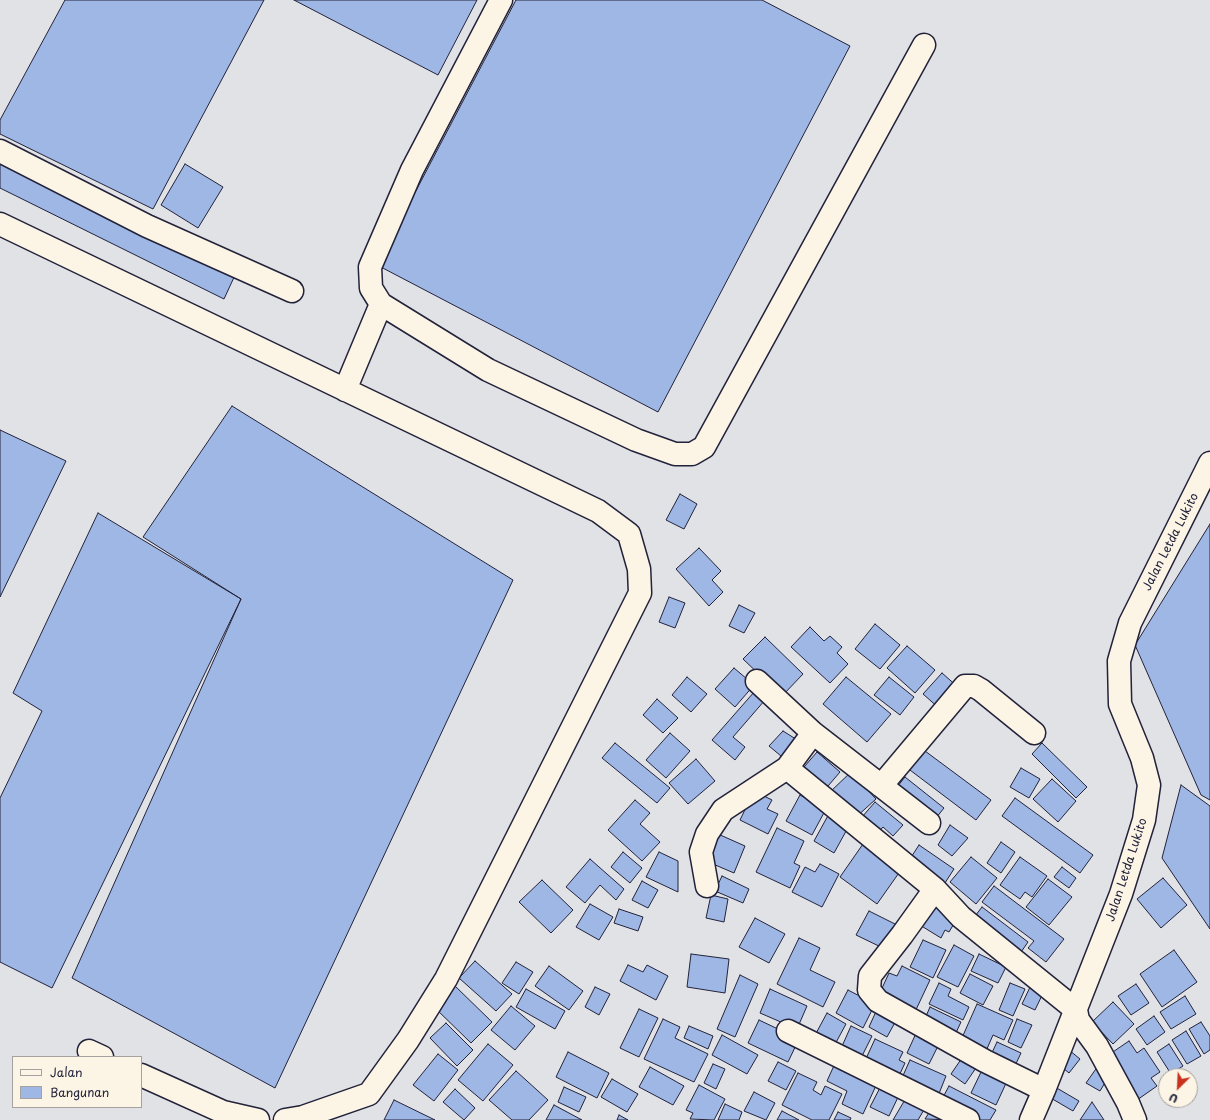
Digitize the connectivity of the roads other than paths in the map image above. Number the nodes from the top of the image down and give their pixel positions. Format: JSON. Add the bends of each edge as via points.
{"nodes":[{"id":1,"x":501,"y":0,"type":"edge"},
{"id":2,"x":924,"y":45,"type":"dead end"},
{"id":3,"x":0,"y":151,"type":"edge"},
{"id":4,"x":0,"y":224,"type":"edge"},
{"id":5,"x":292,"y":291,"type":"dead end"},
{"id":6,"x":381,"y":304,"type":"junction"},
{"id":7,"x":345,"y":390,"type":"junction"},
{"id":8,"x":1210,"y":463,"type":"edge"},
{"id":9,"x":757,"y":681,"type":"dead end"},
{"id":10,"x":813,"y":733,"type":"junction"},
{"id":11,"x":1034,"y":733,"type":"dead end"},
{"id":12,"x":787,"y":768,"type":"junction"},
{"id":13,"x":881,"y":786,"type":"junction"},
{"id":14,"x":929,"y":823,"type":"dead end"},
{"id":15,"x":707,"y":886,"type":"dead end"},
{"id":16,"x":935,"y":889,"type":"junction"},
{"id":17,"x":1076,"y":1010,"type":"junction"},
{"id":18,"x":788,"y":1031,"type":"dead end"},
{"id":19,"x":142,"y":1075,"type":"edge"},
{"id":20,"x":1044,"y":1090,"type":"junction"},
{"id":21,"x":258,"y":1120,"type":"edge"},
{"id":22,"x":285,"y":1120,"type":"edge"},
{"id":23,"x":968,"y":1120,"type":"edge"},
{"id":24,"x":1031,"y":1120,"type":"edge"},
{"id":25,"x":1136,"y":1120,"type":"edge"}],
"edges":[{"from":1,"to":6,"type":"street","via":[[412,170],[370,267],[371,288]]},
{"from":2,"to":6,"type":"street","via":[[704,447],[692,454],[675,454],[636,440],[495,374]]},
{"from":3,"to":5,"type":"street","via":[[147,226]]},
{"from":4,"to":7,"type":"street"},
{"from":6,"to":7,"type":"street"},
{"from":7,"to":22,"type":"street","via":[[598,511],[629,534],[639,570],[640,593],[446,978],[408,1040],[369,1094],[303,1117]]},
{"from":8,"to":17,"type":"street","name":"Jalan Letda Lukito","via":[[1130,623],[1119,661],[1120,704],[1142,758],[1149,785],[1144,820],[1121,894]]},
{"from":9,"to":10,"type":"street"},
{"from":10,"to":12,"type":"street"},
{"from":10,"to":13,"type":"street"},
{"from":11,"to":13,"type":"street","via":[[981,690],[974,686],[965,686]]},
{"from":12,"to":15,"type":"street","via":[[745,795],[719,816],[707,834],[701,852]]},
{"from":12,"to":16,"type":"street"},
{"from":13,"to":14,"type":"street"},
{"from":16,"to":17,"type":"street","via":[[961,917]]},
{"from":16,"to":20,"type":"street","via":[[870,976],[869,990],[878,1001],[985,1061]]},
{"from":17,"to":20,"type":"street","name":"Jalan Letda Lukito"},
{"from":17,"to":25,"type":"street","via":[[1078,1020],[1097,1046]]},
{"from":18,"to":23,"type":"street"},
{"from":19,"to":21,"type":"street","via":[[223,1112]]},
{"from":20,"to":24,"type":"street","name":"Jalan Letda Lukito"}]}
